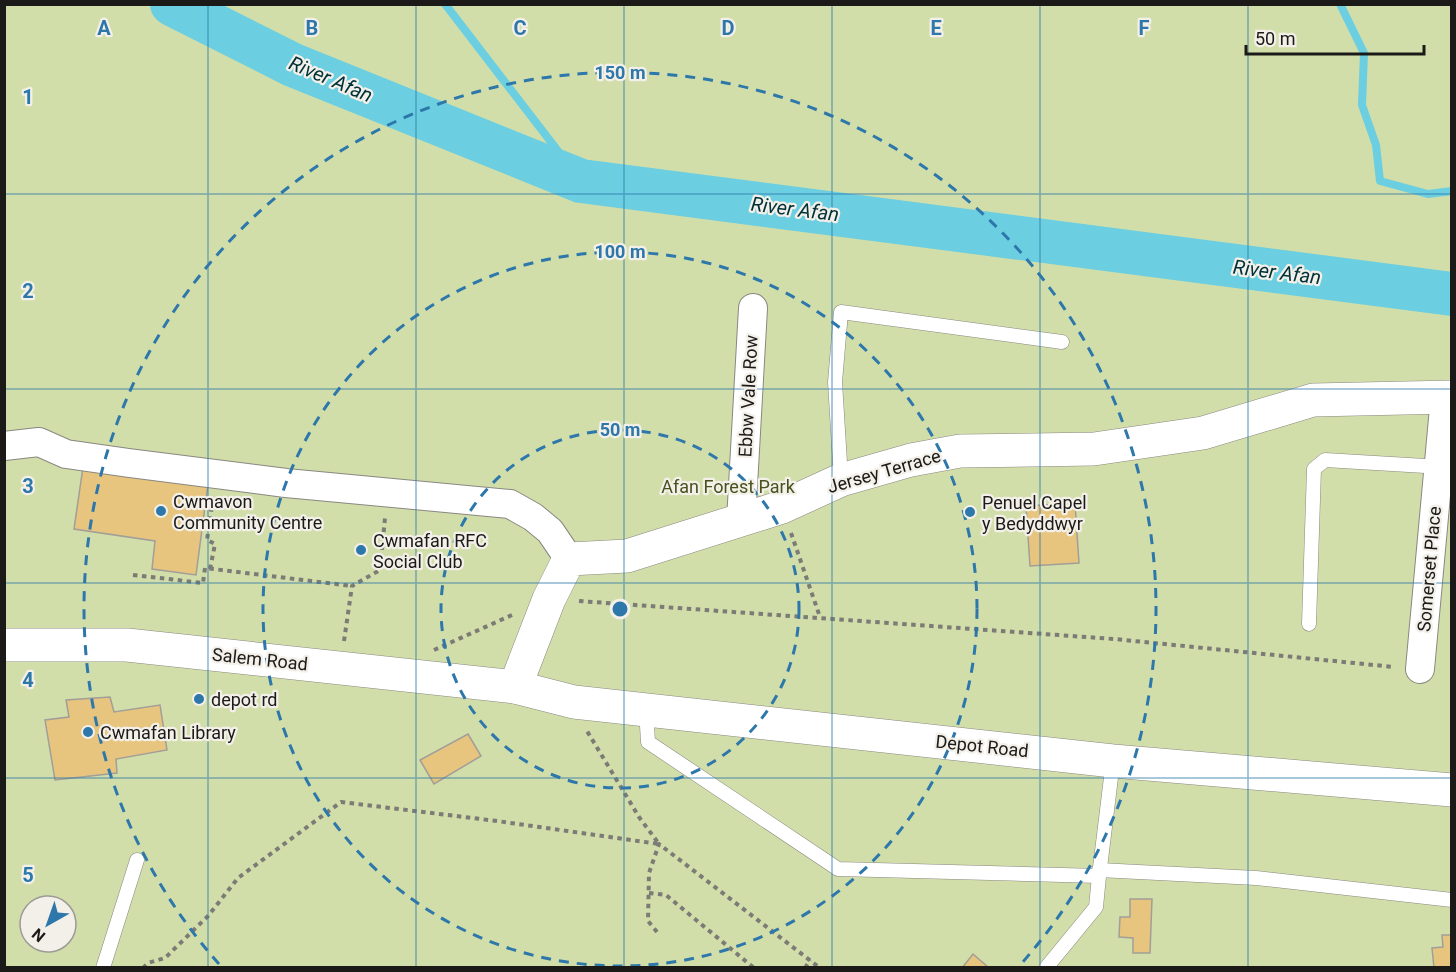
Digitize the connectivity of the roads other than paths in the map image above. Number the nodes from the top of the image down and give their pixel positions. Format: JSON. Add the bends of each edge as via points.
{"nodes":[{"id":1,"x":753,"y":308,"type":"dead end"},
{"id":2,"x":1062,"y":342,"type":"dead end"},
{"id":3,"x":1448,"y":397,"type":"edge"},
{"id":4,"x":4,"y":446,"type":"edge"},
{"id":5,"x":1445,"y":468,"type":"edge"},
{"id":6,"x":841,"y":480,"type":"junction"},
{"id":7,"x":741,"y":521,"type":"junction"},
{"id":8,"x":569,"y":559,"type":"junction"},
{"id":9,"x":1309,"y":624,"type":"dead end"},
{"id":10,"x":4,"y":645,"type":"edge"},
{"id":11,"x":1420,"y":669,"type":"road end"},
{"id":12,"x":515,"y":687,"type":"junction"},
{"id":13,"x":646,"y":709,"type":"junction"},
{"id":14,"x":1113,"y":761,"type":"junction"},
{"id":15,"x":1452,"y":790,"type":"edge"},
{"id":16,"x":137,"y":860,"type":"dead end"},
{"id":17,"x":1099,"y":873,"type":"junction"},
{"id":18,"x":1452,"y":900,"type":"edge"},
{"id":19,"x":103,"y":968,"type":"edge"},
{"id":20,"x":1046,"y":968,"type":"edge"}],
"edges":[{"from":1,"to":7,"type":"street","name":"Ebbw Vale Row"},
{"from":2,"to":6,"type":"lane","via":[[841,312],[835,382]]},
{"from":3,"to":5,"type":"street","name":"Somerset Place"},
{"from":3,"to":6,"type":"main road","name":"Jersey Terrace","via":[[1312,400],[1203,433],[1094,449],[960,451]]},
{"from":4,"to":8,"type":"street","via":[[39,441],[66,454],[84,457],[286,483],[510,504],[550,531]]},
{"from":5,"to":9,"type":"lane","via":[[1325,460],[1314,469]]},
{"from":5,"to":11,"type":"street","name":"Somerset Place"},
{"from":6,"to":7,"type":"main road","name":"Jersey Terrace"},
{"from":7,"to":8,"type":"main road","name":"Jersey Terrace","via":[[627,555]]},
{"from":8,"to":12,"type":"main road"},
{"from":10,"to":12,"type":"main road","name":"Salem Road","via":[[127,645]]},
{"from":12,"to":13,"type":"main road","name":"Depot Road","via":[[574,702]]},
{"from":13,"to":14,"type":"main road","name":"Depot Road"},
{"from":13,"to":17,"type":"lane","via":[[648,742],[838,869]]},
{"from":14,"to":15,"type":"main road","name":"Depot Road"},
{"from":14,"to":17,"type":"lane"},
{"from":16,"to":19,"type":"lane"},
{"from":17,"to":18,"type":"lane","via":[[1256,878]]},
{"from":17,"to":20,"type":"lane","via":[[1096,907]]}]}
